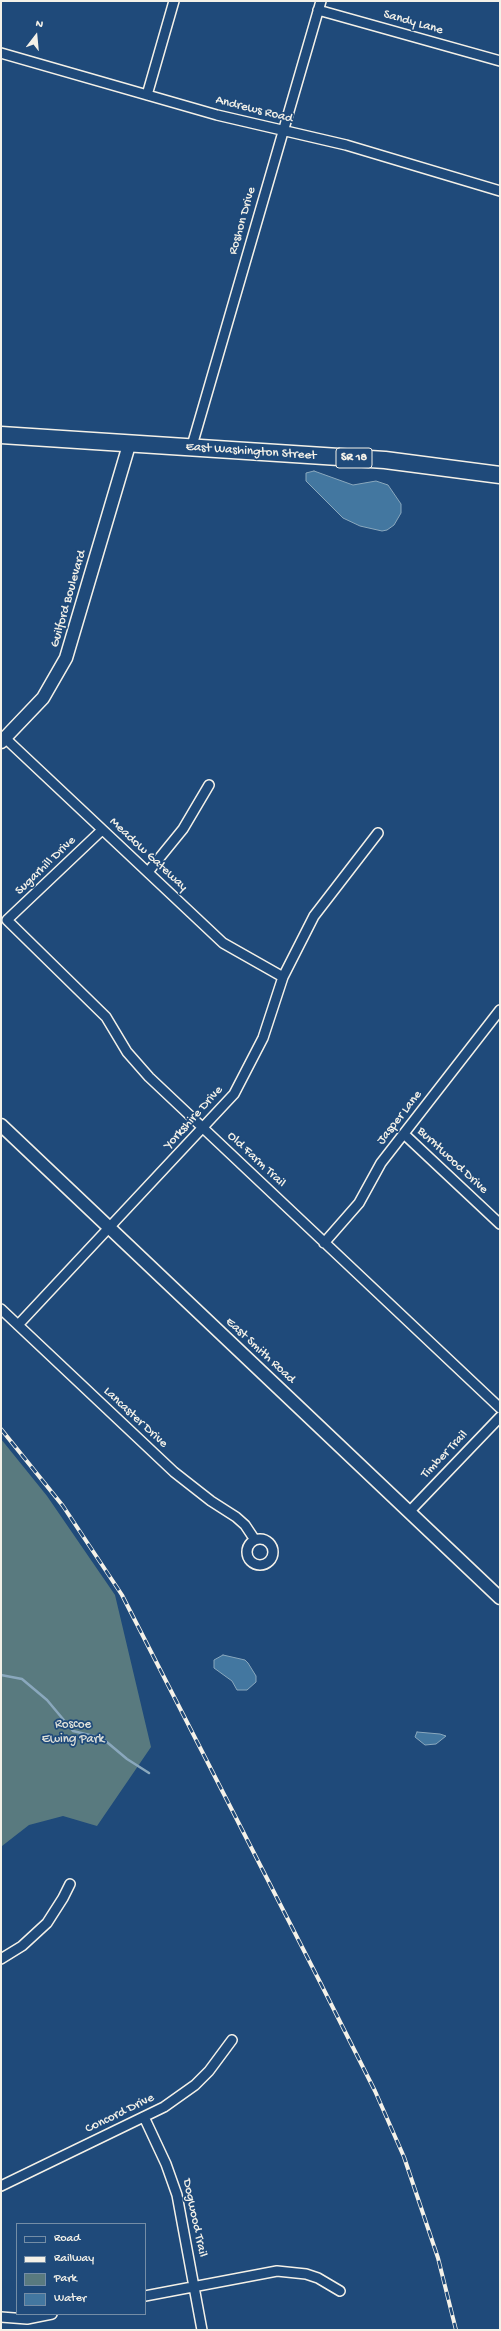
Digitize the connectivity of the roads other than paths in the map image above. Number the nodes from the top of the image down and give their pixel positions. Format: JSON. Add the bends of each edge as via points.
{"nodes":[{"id":1,"x":174,"y":1,"type":"edge"},
{"id":2,"x":319,"y":5,"type":"edge"},
{"id":3,"x":1,"y":53,"type":"edge"},
{"id":4,"x":500,"y":61,"type":"edge"},
{"id":5,"x":146,"y":94,"type":"junction"},
{"id":6,"x":283,"y":130,"type":"junction"},
{"id":7,"x":499,"y":188,"type":"edge"},
{"id":8,"x":1,"y":435,"type":"edge"},
{"id":9,"x":129,"y":445,"type":"junction"},
{"id":10,"x":191,"y":448,"type":"junction"},
{"id":11,"x":500,"y":475,"type":"edge"},
{"id":12,"x":3,"y":740,"type":"edge"},
{"id":13,"x":209,"y":785,"type":"dead end"},
{"id":14,"x":102,"y":830,"type":"junction"},
{"id":15,"x":378,"y":833,"type":"dead end"},
{"id":16,"x":148,"y":872,"type":"junction"},
{"id":17,"x":7,"y":920,"type":"joint"},
{"id":18,"x":283,"y":977,"type":"junction"},
{"id":19,"x":500,"y":1010,"type":"edge"},
{"id":20,"x":1,"y":1125,"type":"edge"},
{"id":21,"x":203,"y":1128,"type":"junction"},
{"id":22,"x":404,"y":1134,"type":"junction"},
{"id":23,"x":500,"y":1224,"type":"edge"},
{"id":24,"x":110,"y":1228,"type":"junction"},
{"id":25,"x":324,"y":1243,"type":"junction"},
{"id":26,"x":1,"y":1310,"type":"edge"},
{"id":27,"x":18,"y":1326,"type":"junction"},
{"id":28,"x":500,"y":1408,"type":"edge"},
{"id":29,"x":500,"y":1417,"type":"edge"},
{"id":30,"x":410,"y":1511,"type":"junction"},
{"id":31,"x":255,"y":1540,"type":"dead end"},
{"id":32,"x":500,"y":1598,"type":"edge"},
{"id":33,"x":70,"y":1884,"type":"dead end"},
{"id":34,"x":1,"y":1959,"type":"edge"},
{"id":35,"x":232,"y":2040,"type":"dead end"},
{"id":36,"x":144,"y":2117,"type":"junction"},
{"id":37,"x":1,"y":2186,"type":"edge"},
{"id":38,"x":194,"y":2286,"type":"junction"},
{"id":39,"x":340,"y":2291,"type":"dead end"},
{"id":40,"x":146,"y":2296,"type":"edge"},
{"id":41,"x":47,"y":2315,"type":"edge"},
{"id":42,"x":1,"y":2317,"type":"edge"},
{"id":43,"x":202,"y":2330,"type":"edge"}],
"edges":[{"from":1,"to":5,"type":"street"},
{"from":2,"to":4,"type":"street","name":"Sandy Lane"},
{"from":2,"to":6,"type":"street","name":"Roshon Drive"},
{"from":3,"to":5,"type":"street","name":"Andrews Road"},
{"from":5,"to":6,"type":"street","name":"Andrews Road"},
{"from":6,"to":7,"type":"street","name":"Andrews Road"},
{"from":6,"to":10,"type":"street","name":"Roshon Drive"},
{"from":8,"to":9,"type":"highway","name":"East Washington Street","number":"SR 18"},
{"from":9,"to":10,"type":"highway","name":"East Washington Street","number":"SR 18"},
{"from":9,"to":12,"type":"street","name":"Guilford Boulevard","via":[[66,658],[42,698]]},
{"from":10,"to":11,"type":"highway","name":"East Washington Street","number":"SR 18","via":[[385,460]]},
{"from":12,"to":14,"type":"street","name":"Meadow Gateway"},
{"from":13,"to":16,"type":"street","via":[[182,829]]},
{"from":14,"to":16,"type":"street","name":"Meadow Gateway"},
{"from":14,"to":17,"type":"street","name":"Sugarhill Drive"},
{"from":15,"to":18,"type":"street","name":"Yorkshire Drive","via":[[314,916]]},
{"from":16,"to":18,"type":"street","name":"Meadow Gateway","via":[[223,943]]},
{"from":17,"to":21,"type":"street","name":"Old Farm Trail","via":[[106,1017],[127,1052],[149,1077]]},
{"from":18,"to":21,"type":"street","name":"Yorkshire Drive","via":[[263,1038],[234,1094]]},
{"from":19,"to":22,"type":"street","name":"Jasper Lane"},
{"from":20,"to":24,"type":"street","name":"East Smith Road"},
{"from":21,"to":24,"type":"street","name":"Yorkshire Drive"},
{"from":21,"to":25,"type":"street","name":"Old Farm Trail"},
{"from":22,"to":23,"type":"street","name":"Burntwood Drive"},
{"from":22,"to":25,"type":"street","name":"Jasper Lane","via":[[381,1163],[359,1203]]},
{"from":24,"to":27,"type":"street","name":"Yorkshire Drive"},
{"from":24,"to":30,"type":"street","name":"East Smith Road"},
{"from":25,"to":28,"type":"street","name":"Old Farm Trail"},
{"from":26,"to":27,"type":"street","name":"Lancaster Drive"},
{"from":27,"to":31,"type":"street","name":"Lancaster Drive","via":[[174,1472],[205,1497],[236,1517]]},
{"from":29,"to":30,"type":"street","name":"Timber Trail"},
{"from":30,"to":32,"type":"street","name":"East Smith Road"},
{"from":33,"to":34,"type":"street","via":[[47,1923],[22,1946]]},
{"from":35,"to":36,"type":"street","name":"Concord Drive","via":[[209,2071],[194,2085],[164,2108]]},
{"from":36,"to":37,"type":"street","name":"Concord Drive"},
{"from":36,"to":38,"type":"street","name":"Dogwood Trail","via":[[177,2195]]},
{"from":38,"to":39,"type":"street","via":[[277,2271],[306,2274]]},
{"from":38,"to":40,"type":"street"},
{"from":38,"to":43,"type":"street","name":"Dogwood Trail"},
{"from":41,"to":42,"type":"street","via":[[27,2319]]}]}
